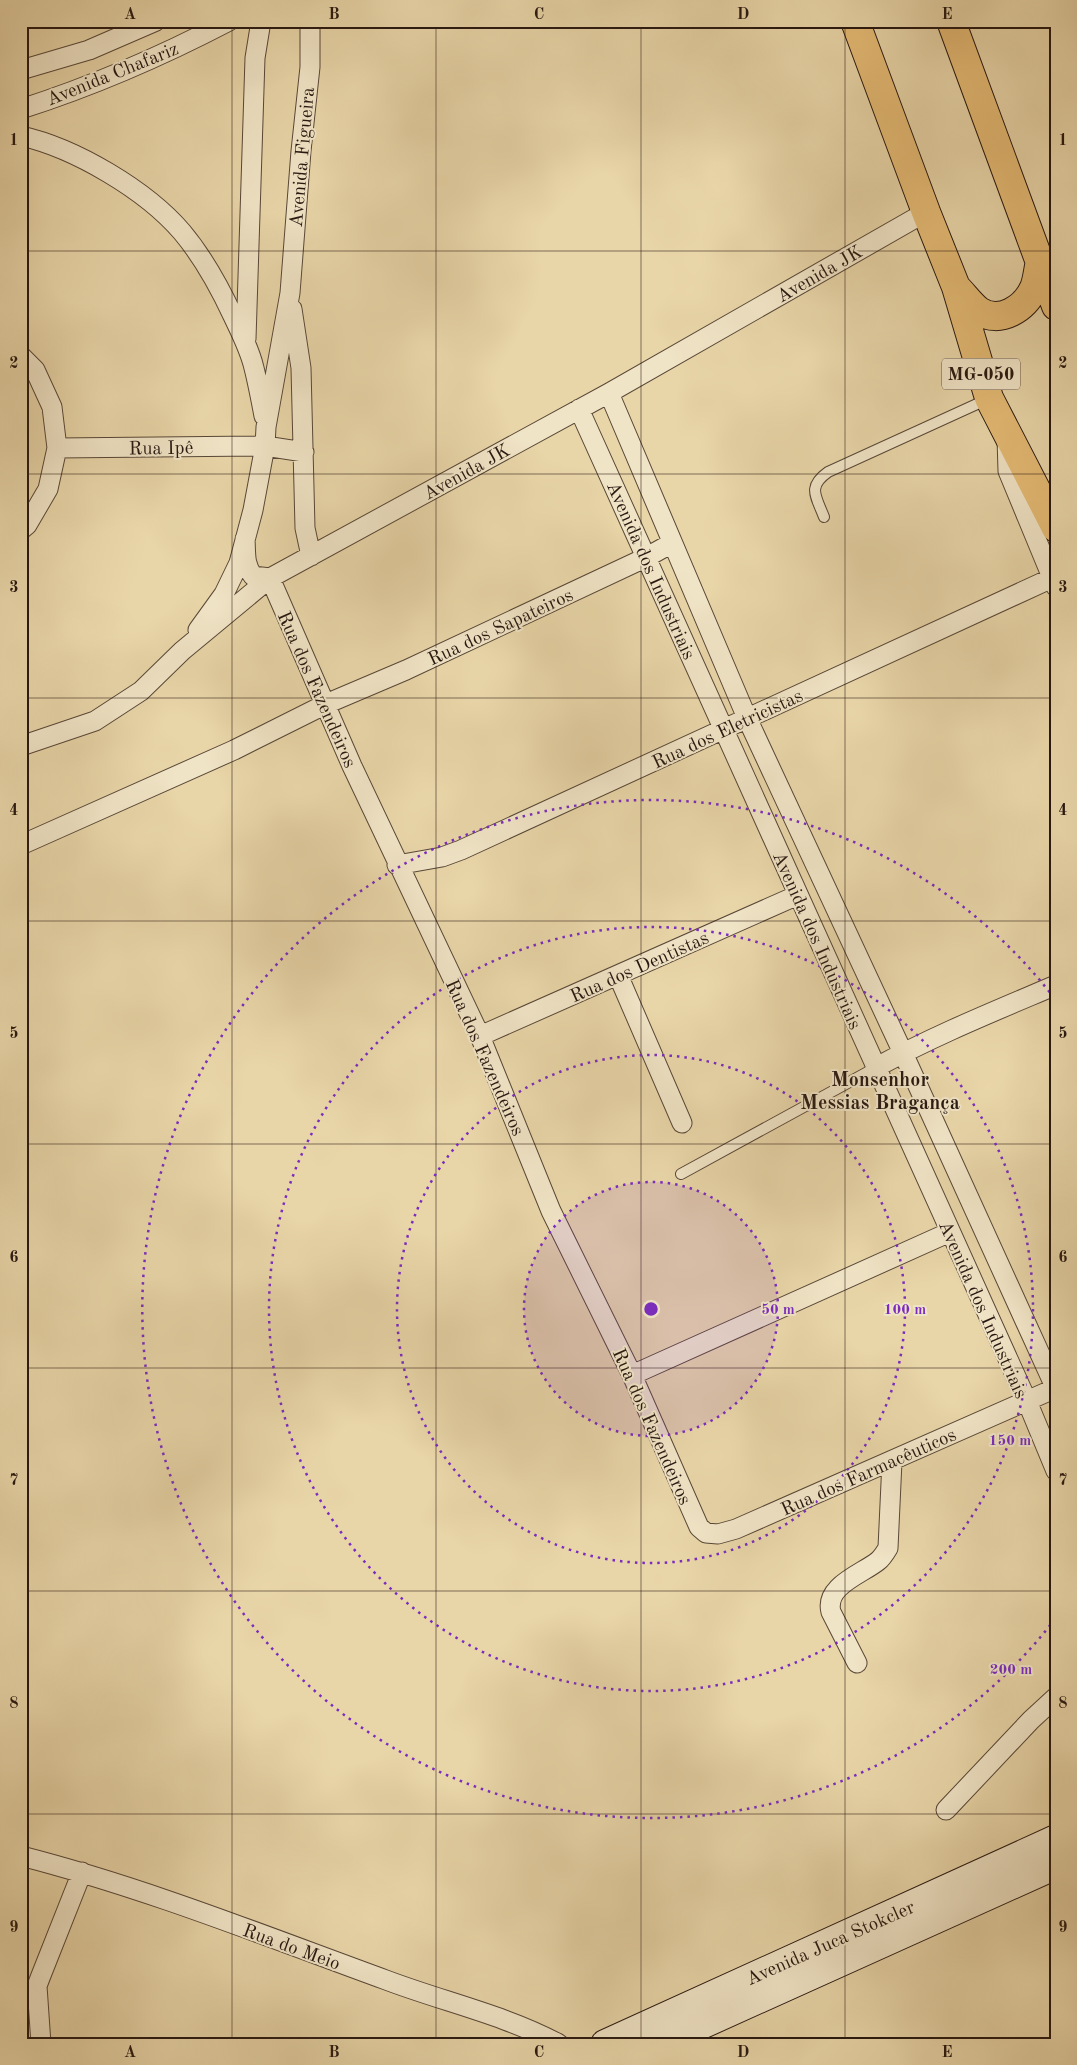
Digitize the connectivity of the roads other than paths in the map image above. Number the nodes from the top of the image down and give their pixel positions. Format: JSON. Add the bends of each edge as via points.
{"nodes":[{"id":1,"x":156,"y":21,"type":"edge"},
{"id":2,"x":229,"y":21,"type":"edge"},
{"id":3,"x":261,"y":21,"type":"edge"},
{"id":4,"x":310,"y":21,"type":"edge"},
{"id":5,"x":950,"y":21,"type":"edge"},
{"id":6,"x":859,"y":27,"type":"edge"},
{"id":7,"x":21,"y":70,"type":"edge"},
{"id":8,"x":21,"y":109,"type":"edge"},
{"id":9,"x":21,"y":136,"type":"edge"},
{"id":10,"x":926,"y":212,"type":"junction"},
{"id":11,"x":1046,"y":266,"type":"edge"},
{"id":12,"x":956,"y":286,"type":"junction"},
{"id":13,"x":290,"y":293,"type":"junction"},
{"id":14,"x":1056,"y":306,"type":"edge"},
{"id":15,"x":246,"y":343,"type":"junction"},
{"id":16,"x":21,"y":356,"type":"edge"},
{"id":17,"x":609,"y":393,"type":"junction"},
{"id":18,"x":989,"y":398,"type":"junction"},
{"id":19,"x":579,"y":409,"type":"junction"},
{"id":20,"x":1007,"y":432,"type":"junction"},
{"id":21,"x":266,"y":437,"type":"junction"},
{"id":22,"x":57,"y":448,"type":"junction"},
{"id":23,"x":304,"y":452,"type":"junction"},
{"id":24,"x":824,"y":517,"type":"dead end"},
{"id":25,"x":1056,"y":528,"type":"edge"},
{"id":26,"x":21,"y":530,"type":"edge"},
{"id":27,"x":246,"y":539,"type":"junction"},
{"id":28,"x":672,"y":542,"type":"junction"},
{"id":29,"x":312,"y":556,"type":"junction"},
{"id":30,"x":647,"y":557,"type":"junction"},
{"id":31,"x":270,"y":578,"type":"junction"},
{"id":32,"x":1054,"y":583,"type":"edge"},
{"id":33,"x":182,"y":651,"type":"junction"},
{"id":34,"x":326,"y":704,"type":"junction"},
{"id":35,"x":747,"y":718,"type":"junction"},
{"id":36,"x":723,"y":730,"type":"junction"},
{"id":37,"x":21,"y":746,"type":"edge"},
{"id":38,"x":21,"y":845,"type":"edge"},
{"id":39,"x":397,"y":865,"type":"junction"},
{"id":40,"x":798,"y":895,"type":"junction"},
{"id":41,"x":618,"y":975,"type":"junction"},
{"id":42,"x":1056,"y":984,"type":"edge"},
{"id":43,"x":480,"y":1036,"type":"junction"},
{"id":44,"x":903,"y":1052,"type":"junction"},
{"id":45,"x":875,"y":1068,"type":"junction"},
{"id":46,"x":682,"y":1123,"type":"dead end"},
{"id":47,"x":681,"y":1174,"type":"dead end"},
{"id":48,"x":950,"y":1232,"type":"junction"},
{"id":49,"x":632,"y":1376,"type":"junction"},
{"id":50,"x":1056,"y":1388,"type":"edge"},
{"id":51,"x":1026,"y":1401,"type":"junction"},
{"id":52,"x":892,"y":1461,"type":"junction"},
{"id":53,"x":1056,"y":1471,"type":"edge"},
{"id":54,"x":706,"y":1533,"type":"joint"},
{"id":55,"x":857,"y":1664,"type":"dead end"},
{"id":56,"x":1056,"y":1698,"type":"edge"},
{"id":57,"x":946,"y":1810,"type":"dead end"},
{"id":58,"x":1056,"y":1839,"type":"edge"},
{"id":59,"x":21,"y":1856,"type":"edge"},
{"id":60,"x":1056,"y":1866,"type":"edge"},
{"id":61,"x":82,"y":1872,"type":"junction"},
{"id":62,"x":700,"y":2035,"type":"edge"},
{"id":63,"x":41,"y":2044,"type":"edge"},
{"id":64,"x":560,"y":2044,"type":"edge"},
{"id":65,"x":604,"y":2044,"type":"edge"},
{"id":66,"x":659,"y":2044,"type":"edge"}],
"edges":[{"from":1,"to":7,"type":"street","name":"Avenida Chafariz","via":[[89,50]]},
{"from":2,"to":8,"type":"street","name":"Avenida Chafariz","via":[[127,70]]},
{"from":3,"to":15,"type":"street","via":[[255,58]]},
{"from":4,"to":13,"type":"street","name":"Avenida Figueira","via":[[310,67],[300,150]]},
{"from":5,"to":11,"type":"highway"},
{"from":6,"to":10,"type":"highway","number":"MG-050"},
{"from":9,"to":15,"type":"street","via":[[39,140],[93,165],[142,194],[181,232],[218,285]]},
{"from":10,"to":12,"type":"highway","number":"MG-050"},
{"from":10,"to":17,"type":"street","name":"Avenida JK"},
{"from":11,"to":12,"type":"highway","via":[[1021,307],[1008,314],[985,314]]},
{"from":11,"to":14,"type":"highway"},
{"from":12,"to":18,"type":"highway","number":"MG-050"},
{"from":13,"to":21,"type":"street","name":"Avenida Figueira"},
{"from":13,"to":23,"type":"street","name":"Avenida Figueira","via":[[301,368]]},
{"from":15,"to":21,"type":"street","via":[[254,367]]},
{"from":16,"to":22,"type":"street","via":[[34,370],[52,407]]},
{"from":17,"to":19,"type":"street","name":"Avenida JK"},
{"from":17,"to":28,"type":"street","name":"Avenida dos Industriais"},
{"from":18,"to":20,"type":"highway","number":"MG-050"},
{"from":18,"to":24,"type":"lane","via":[[828,472],[818,480],[814,490]]},
{"from":19,"to":29,"type":"street","name":"Avenida JK"},
{"from":19,"to":30,"type":"street","name":"Avenida dos Industriais"},
{"from":20,"to":25,"type":"highway","number":"MG-050"},
{"from":20,"to":32,"type":"street","via":[[1008,471]]},
{"from":21,"to":22,"type":"street","name":"Rua Ipê"},
{"from":21,"to":23,"type":"street","name":"Rua Ipê"},
{"from":21,"to":27,"type":"street","name":"Avenida Figueira"},
{"from":22,"to":26,"type":"street","via":[[48,489]]},
{"from":23,"to":29,"type":"street","name":"Avenida Figueira","via":[[305,528]]},
{"from":27,"to":31,"type":"street","via":[[248,570],[253,576]]},
{"from":27,"to":33,"type":"street","name":"Avenida Figueira","via":[[239,564],[224,594]]},
{"from":28,"to":30,"type":"street","name":"Rua dos Sapateiros"},
{"from":28,"to":35,"type":"street","name":"Avenida dos Industriais"},
{"from":29,"to":31,"type":"street","name":"Avenida JK"},
{"from":30,"to":34,"type":"street","name":"Rua dos Sapateiros"},
{"from":30,"to":36,"type":"street","name":"Avenida dos Industriais"},
{"from":31,"to":33,"type":"street","name":"Avenida JK"},
{"from":31,"to":34,"type":"street","name":"Rua dos Fazendeiros"},
{"from":32,"to":35,"type":"street","name":"Rua dos Eletricistas"},
{"from":33,"to":37,"type":"street","name":"Avenida JK","via":[[141,691],[95,721]]},
{"from":34,"to":38,"type":"street","name":"Rua dos Sapateiros","via":[[234,750]]},
{"from":34,"to":39,"type":"street","name":"Rua dos Fazendeiros"},
{"from":35,"to":36,"type":"street","name":"Rua dos Eletricistas"},
{"from":35,"to":44,"type":"street","name":"Avenida dos Industriais"},
{"from":36,"to":39,"type":"street","name":"Rua dos Eletricistas","via":[[461,850]]},
{"from":36,"to":40,"type":"street","name":"Avenida dos Industriais"},
{"from":39,"to":43,"type":"street","name":"Rua dos Fazendeiros"},
{"from":40,"to":41,"type":"street","name":"Rua dos Dentistas"},
{"from":40,"to":45,"type":"street","name":"Avenida dos Industriais"},
{"from":41,"to":43,"type":"street","name":"Rua dos Dentistas"},
{"from":41,"to":46,"type":"street"},
{"from":42,"to":44,"type":"street"},
{"from":43,"to":49,"type":"street","name":"Rua dos Fazendeiros","via":[[551,1210]]},
{"from":44,"to":45,"type":"street"},
{"from":44,"to":50,"type":"street","name":"Avenida dos Industriais"},
{"from":45,"to":47,"type":"lane"},
{"from":45,"to":48,"type":"street","name":"Avenida dos Industriais"},
{"from":48,"to":49,"type":"street"},
{"from":48,"to":51,"type":"street","name":"Avenida dos Industriais"},
{"from":49,"to":54,"type":"street","name":"Rua dos Fazendeiros","via":[[696,1519]]},
{"from":50,"to":51,"type":"street","name":"Rua dos Farmacêuticos"},
{"from":51,"to":52,"type":"street","name":"Rua dos Farmacêuticos"},
{"from":51,"to":53,"type":"street","name":"Avenida dos Industriais"},
{"from":52,"to":54,"type":"street","name":"Rua dos Farmacêuticos","via":[[736,1529],[718,1534]]},
{"from":52,"to":55,"type":"street","via":[[888,1548],[880,1560],[842,1585],[829,1604]]},
{"from":56,"to":57,"type":"street"},
{"from":58,"to":65,"type":"main road","name":"Avenida Juca Stokcler"},
{"from":59,"to":61,"type":"street","name":"Rua do Meio"},
{"from":60,"to":62,"type":"main road","name":"Avenida Juca Stokcler"},
{"from":61,"to":63,"type":"street","via":[[38,1986]]},
{"from":61,"to":64,"type":"street","name":"Rua do Meio","via":[[183,1905],[422,1994],[507,2020]]},
{"from":62,"to":66,"type":"main road","name":"Avenida Juca Stokcler"}]}
